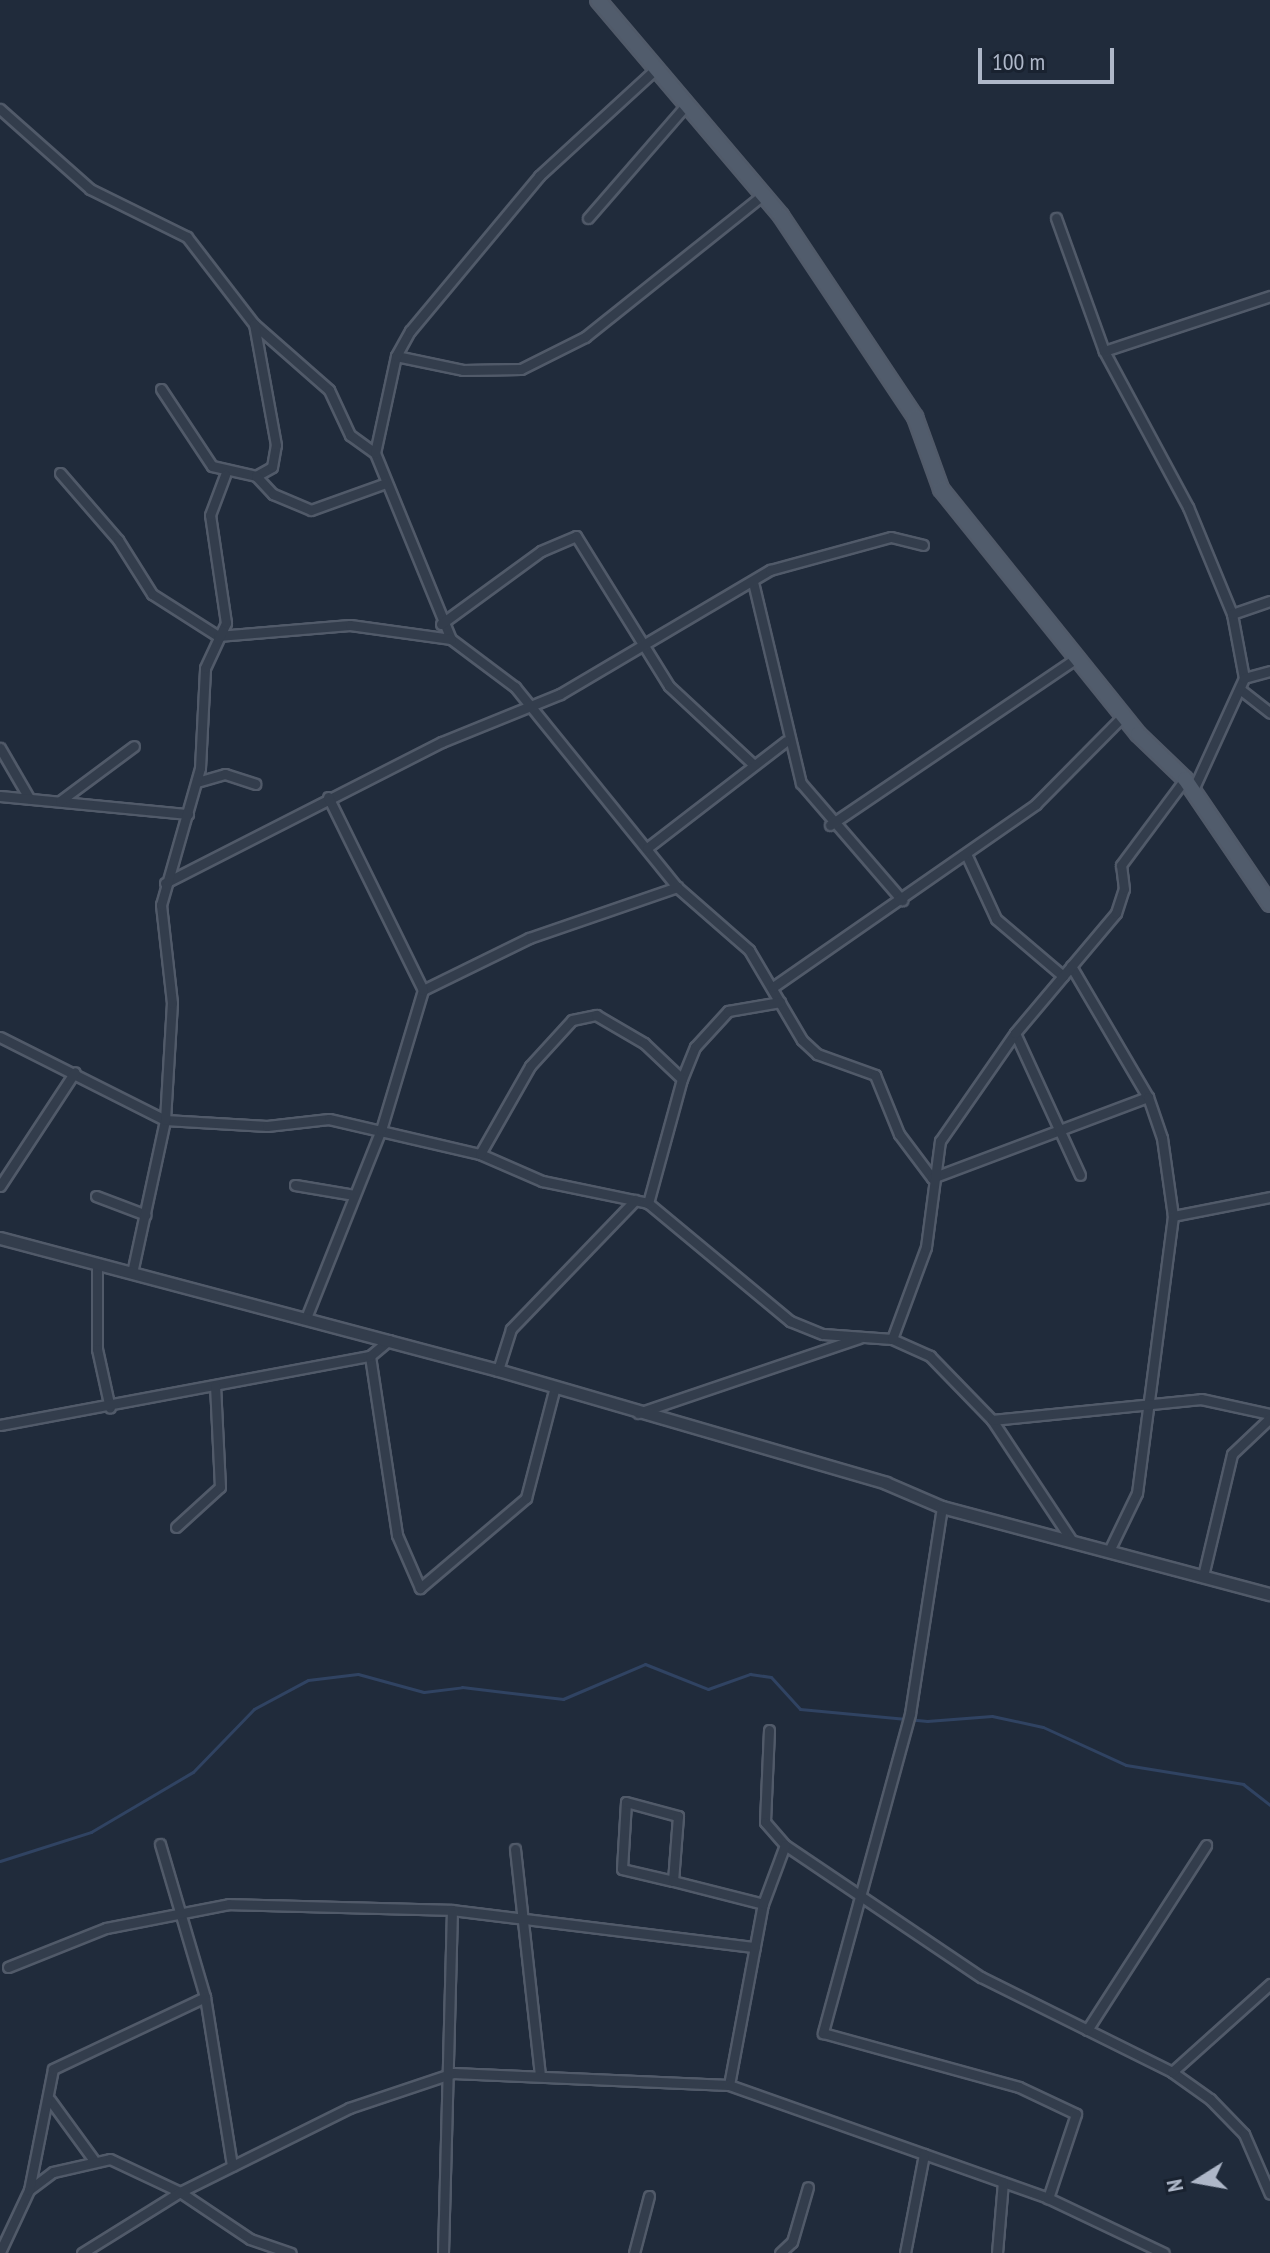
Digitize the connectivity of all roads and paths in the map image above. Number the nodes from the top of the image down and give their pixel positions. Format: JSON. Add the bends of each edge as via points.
{"nodes":[{"id":1,"x":598,"y":0,"type":"edge"},
{"id":2,"x":657,"y":68,"type":"junction"},
{"id":3,"x":688,"y":103,"type":"junction"},
{"id":4,"x":0,"y":109,"type":"edge"},
{"id":5,"x":764,"y":194,"type":"junction"},
{"id":6,"x":588,"y":218,"type":"dead end"},
{"id":7,"x":1056,"y":218,"type":"dead end"},
{"id":8,"x":1270,"y":296,"type":"edge"},
{"id":9,"x":254,"y":324,"type":"junction"},
{"id":10,"x":1104,"y":351,"type":"junction"},
{"id":11,"x":396,"y":356,"type":"junction"},
{"id":12,"x":161,"y":389,"type":"dead end"},
{"id":13,"x":375,"y":453,"type":"junction"},
{"id":14,"x":60,"y":473,"type":"dead end"},
{"id":15,"x":225,"y":475,"type":"junction"},
{"id":16,"x":256,"y":476,"type":"junction"},
{"id":17,"x":386,"y":483,"type":"junction"},
{"id":18,"x":923,"y":545,"type":"dead end"},
{"id":19,"x":753,"y":582,"type":"junction"},
{"id":20,"x":1270,"y":601,"type":"edge"},
{"id":21,"x":1232,"y":614,"type":"junction"},
{"id":22,"x":441,"y":624,"type":"junction"},
{"id":23,"x":218,"y":636,"type":"junction"},
{"id":24,"x":451,"y":639,"type":"junction"},
{"id":25,"x":645,"y":650,"type":"junction"},
{"id":26,"x":1080,"y":656,"type":"junction"},
{"id":27,"x":1270,"y":671,"type":"edge"},
{"id":28,"x":1244,"y":678,"type":"junction"},
{"id":29,"x":1241,"y":690,"type":"junction"},
{"id":30,"x":534,"y":707,"type":"junction"},
{"id":31,"x":1270,"y":713,"type":"edge"},
{"id":32,"x":1123,"y":716,"type":"junction"},
{"id":33,"x":786,"y":741,"type":"junction"},
{"id":34,"x":134,"y":746,"type":"dead end"},
{"id":35,"x":0,"y":748,"type":"edge"},
{"id":36,"x":752,"y":763,"type":"junction"},
{"id":37,"x":197,"y":782,"type":"junction"},
{"id":38,"x":255,"y":784,"type":"dead end"},
{"id":39,"x":1189,"y":784,"type":"junction"},
{"id":40,"x":0,"y":796,"type":"edge"},
{"id":41,"x":328,"y":797,"type":"junction"},
{"id":42,"x":29,"y":798,"type":"junction"},
{"id":43,"x":60,"y":801,"type":"junction"},
{"id":44,"x":188,"y":814,"type":"junction"},
{"id":45,"x":830,"y":825,"type":"junction"},
{"id":46,"x":647,"y":848,"type":"junction"},
{"id":47,"x":967,"y":856,"type":"junction"},
{"id":48,"x":165,"y":883,"type":"junction"},
{"id":49,"x":677,"y":887,"type":"junction"},
{"id":50,"x":902,"y":900,"type":"junction"},
{"id":51,"x":1270,"y":904,"type":"edge"},
{"id":52,"x":1071,"y":966,"type":"junction"},
{"id":53,"x":1063,"y":976,"type":"junction"},
{"id":54,"x":773,"y":987,"type":"junction"},
{"id":55,"x":423,"y":990,"type":"junction"},
{"id":56,"x":780,"y":1002,"type":"junction"},
{"id":57,"x":1015,"y":1033,"type":"junction"},
{"id":58,"x":0,"y":1037,"type":"edge"},
{"id":59,"x":75,"y":1072,"type":"junction"},
{"id":60,"x":682,"y":1079,"type":"junction"},
{"id":61,"x":1148,"y":1097,"type":"junction"},
{"id":62,"x":165,"y":1120,"type":"junction"},
{"id":63,"x":1062,"y":1129,"type":"junction"},
{"id":64,"x":381,"y":1130,"type":"junction"},
{"id":65,"x":480,"y":1154,"type":"junction"},
{"id":66,"x":1080,"y":1175,"type":"dead end"},
{"id":67,"x":932,"y":1178,"type":"junction"},
{"id":68,"x":295,"y":1185,"type":"dead end"},
{"id":69,"x":0,"y":1186,"type":"edge"},
{"id":70,"x":354,"y":1195,"type":"junction"},
{"id":71,"x":96,"y":1196,"type":"dead end"},
{"id":72,"x":1270,"y":1197,"type":"edge"},
{"id":73,"x":635,"y":1200,"type":"junction"},
{"id":74,"x":648,"y":1203,"type":"junction"},
{"id":75,"x":146,"y":1215,"type":"junction"},
{"id":76,"x":1173,"y":1216,"type":"junction"},
{"id":77,"x":0,"y":1238,"type":"edge"},
{"id":78,"x":97,"y":1263,"type":"junction"},
{"id":79,"x":132,"y":1273,"type":"junction"},
{"id":80,"x":306,"y":1318,"type":"junction"},
{"id":81,"x":862,"y":1337,"type":"junction"},
{"id":82,"x":892,"y":1339,"type":"junction"},
{"id":83,"x":389,"y":1340,"type":"junction"},
{"id":84,"x":370,"y":1356,"type":"junction"},
{"id":85,"x":498,"y":1370,"type":"junction"},
{"id":86,"x":215,"y":1386,"type":"junction"},
{"id":87,"x":555,"y":1387,"type":"junction"},
{"id":88,"x":1152,"y":1403,"type":"junction"},
{"id":89,"x":110,"y":1408,"type":"junction"},
{"id":90,"x":638,"y":1413,"type":"junction"},
{"id":91,"x":1270,"y":1416,"type":"edge"},
{"id":92,"x":992,"y":1420,"type":"junction"},
{"id":93,"x":0,"y":1425,"type":"edge"},
{"id":94,"x":942,"y":1507,"type":"junction"},
{"id":95,"x":176,"y":1527,"type":"dead end"},
{"id":96,"x":1072,"y":1541,"type":"junction"},
{"id":97,"x":1109,"y":1551,"type":"junction"},
{"id":98,"x":1203,"y":1576,"type":"junction"},
{"id":99,"x":1270,"y":1594,"type":"edge"},
{"id":100,"x":769,"y":1730,"type":"dead end"},
{"id":101,"x":160,"y":1844,"type":"dead end"},
{"id":102,"x":785,"y":1845,"type":"junction"},
{"id":103,"x":1206,"y":1845,"type":"dead end"},
{"id":104,"x":515,"y":1849,"type":"dead end"},
{"id":105,"x":673,"y":1881,"type":"junction"},
{"id":106,"x":867,"y":1894,"type":"junction"},
{"id":107,"x":763,"y":1904,"type":"junction"},
{"id":108,"x":184,"y":1910,"type":"junction"},
{"id":109,"x":452,"y":1910,"type":"junction"},
{"id":110,"x":520,"y":1919,"type":"junction"},
{"id":111,"x":755,"y":1947,"type":"junction"},
{"id":112,"x":8,"y":1967,"type":"dead end"},
{"id":113,"x":1270,"y":1984,"type":"edge"},
{"id":114,"x":205,"y":1997,"type":"junction"},
{"id":115,"x":1087,"y":2030,"type":"junction"},
{"id":116,"x":1172,"y":2072,"type":"junction"},
{"id":117,"x":453,"y":2073,"type":"junction"},
{"id":118,"x":540,"y":2075,"type":"junction"},
{"id":119,"x":729,"y":2085,"type":"junction"},
{"id":120,"x":50,"y":2100,"type":"junction"},
{"id":121,"x":924,"y":2154,"type":"junction"},
{"id":122,"x":93,"y":2159,"type":"junction"},
{"id":123,"x":232,"y":2166,"type":"junction"},
{"id":124,"x":1003,"y":2182,"type":"junction"},
{"id":125,"x":808,"y":2187,"type":"dead end"},
{"id":126,"x":29,"y":2190,"type":"junction"},
{"id":127,"x":180,"y":2192,"type":"junction"},
{"id":128,"x":1270,"y":2194,"type":"edge"},
{"id":129,"x":649,"y":2196,"type":"dead end"},
{"id":130,"x":1048,"y":2198,"type":"junction"},
{"id":131,"x":0,"y":2252,"type":"edge"},
{"id":132,"x":82,"y":2253,"type":"edge"},
{"id":133,"x":291,"y":2253,"type":"edge"},
{"id":134,"x":443,"y":2253,"type":"edge"},
{"id":135,"x":634,"y":2253,"type":"edge"},
{"id":136,"x":780,"y":2253,"type":"edge"},
{"id":137,"x":905,"y":2253,"type":"edge"},
{"id":138,"x":997,"y":2253,"type":"edge"},
{"id":139,"x":1164,"y":2253,"type":"edge"}],
"edges":[{"from":1,"to":2,"type":"main road"},
{"from":2,"to":3,"type":"main road"},
{"from":2,"to":11,"type":"street","via":[[539,176]]},
{"from":3,"to":5,"type":"main road"},
{"from":3,"to":6,"type":"street"},
{"from":4,"to":9,"type":"street","via":[[90,189],[187,237]]},
{"from":5,"to":11,"type":"street","via":[[597,329],[521,369],[463,370]]},
{"from":5,"to":26,"type":"main road","via":[[915,417],[941,489]]},
{"from":7,"to":10,"type":"street"},
{"from":8,"to":10,"type":"street"},
{"from":9,"to":13,"type":"street","via":[[302,361],[329,390],[350,435]]},
{"from":9,"to":16,"type":"street","via":[[277,454]]},
{"from":10,"to":21,"type":"street","via":[[1188,507]]},
{"from":11,"to":13,"type":"street"},
{"from":12,"to":15,"type":"street","via":[[189,439]]},
{"from":13,"to":17,"type":"street"},
{"from":14,"to":23,"type":"street","via":[[118,540],[152,594]]},
{"from":15,"to":16,"type":"street"},
{"from":15,"to":23,"type":"street","via":[[210,515],[228,602]]},
{"from":16,"to":17,"type":"street","via":[[273,494],[311,510]]},
{"from":17,"to":22,"type":"street"},
{"from":18,"to":19,"type":"street","via":[[891,537],[786,564]]},
{"from":19,"to":25,"type":"street"},
{"from":19,"to":33,"type":"street"},
{"from":20,"to":21,"type":"street"},
{"from":21,"to":28,"type":"street"},
{"from":22,"to":24,"type":"street"},
{"from":22,"to":25,"type":"street","via":[[541,551],[576,536]]},
{"from":23,"to":24,"type":"street","via":[[350,625]]},
{"from":23,"to":37,"type":"street","via":[[205,668],[208,715]]},
{"from":24,"to":30,"type":"street"},
{"from":25,"to":30,"type":"street"},
{"from":25,"to":36,"type":"street","via":[[669,686]]},
{"from":26,"to":32,"type":"main road"},
{"from":26,"to":45,"type":"street"},
{"from":27,"to":28,"type":"street"},
{"from":28,"to":29,"type":"street"},
{"from":29,"to":31,"type":"street"},
{"from":29,"to":39,"type":"street"},
{"from":30,"to":41,"type":"street","via":[[495,718]]},
{"from":30,"to":46,"type":"street","via":[[595,795]]},
{"from":32,"to":39,"type":"main road"},
{"from":32,"to":47,"type":"street","via":[[1036,804]]},
{"from":33,"to":36,"type":"street"},
{"from":33,"to":45,"type":"street","via":[[801,783]]},
{"from":34,"to":43,"type":"street"},
{"from":35,"to":42,"type":"street"},
{"from":36,"to":46,"type":"street"},
{"from":37,"to":38,"type":"street","via":[[225,774]]},
{"from":37,"to":44,"type":"street"},
{"from":39,"to":51,"type":"main road"},
{"from":39,"to":52,"type":"street","via":[[1121,865],[1124,889],[1116,913]]},
{"from":40,"to":42,"type":"street"},
{"from":41,"to":48,"type":"street"},
{"from":41,"to":55,"type":"street"},
{"from":42,"to":43,"type":"street"},
{"from":43,"to":44,"type":"street"},
{"from":44,"to":48,"type":"street"},
{"from":45,"to":50,"type":"street"},
{"from":46,"to":49,"type":"street"},
{"from":47,"to":50,"type":"street"},
{"from":47,"to":53,"type":"street","via":[[996,919]]},
{"from":48,"to":62,"type":"street","via":[[160,925],[172,1003]]},
{"from":49,"to":54,"type":"street","via":[[749,950]]},
{"from":49,"to":55,"type":"street","via":[[529,938]]},
{"from":50,"to":54,"type":"street"},
{"from":52,"to":53,"type":"street"},
{"from":52,"to":61,"type":"street"},
{"from":53,"to":57,"type":"street"},
{"from":54,"to":56,"type":"street"},
{"from":55,"to":64,"type":"street"},
{"from":56,"to":60,"type":"street","via":[[728,1011],[695,1047]]},
{"from":56,"to":67,"type":"street","via":[[817,1054],[875,1075],[899,1134]]},
{"from":57,"to":63,"type":"street"},
{"from":57,"to":67,"type":"street","via":[[940,1141]]},
{"from":58,"to":59,"type":"street"},
{"from":59,"to":62,"type":"street"},
{"from":59,"to":69,"type":"street"},
{"from":60,"to":65,"type":"street","via":[[644,1043],[584,1014],[530,1066]]},
{"from":60,"to":74,"type":"street"},
{"from":61,"to":63,"type":"street"},
{"from":61,"to":76,"type":"street"},
{"from":62,"to":64,"type":"street","via":[[267,1126],[329,1119]]},
{"from":62,"to":75,"type":"street"},
{"from":63,"to":66,"type":"street"},
{"from":63,"to":67,"type":"street"},
{"from":64,"to":65,"type":"street"},
{"from":64,"to":70,"type":"street"},
{"from":65,"to":73,"type":"street","via":[[542,1181]]},
{"from":67,"to":82,"type":"street","via":[[926,1247]]},
{"from":68,"to":70,"type":"street"},
{"from":70,"to":80,"type":"street"},
{"from":71,"to":75,"type":"street"},
{"from":72,"to":76,"type":"street"},
{"from":73,"to":74,"type":"street"},
{"from":73,"to":85,"type":"street","via":[[511,1329]]},
{"from":74,"to":81,"type":"street","via":[[790,1321]]},
{"from":75,"to":79,"type":"street"},
{"from":76,"to":88,"type":"street"},
{"from":77,"to":78,"type":"street"},
{"from":78,"to":79,"type":"street"},
{"from":78,"to":89,"type":"street","via":[[97,1349]]},
{"from":79,"to":80,"type":"street"},
{"from":80,"to":83,"type":"street"},
{"from":81,"to":82,"type":"street"},
{"from":81,"to":90,"type":"street"},
{"from":82,"to":92,"type":"street","via":[[930,1356]]},
{"from":83,"to":84,"type":"street"},
{"from":83,"to":85,"type":"street"},
{"from":84,"to":86,"type":"street"},
{"from":84,"to":87,"type":"street","via":[[397,1535],[420,1588],[526,1498]]},
{"from":85,"to":87,"type":"street"},
{"from":86,"to":89,"type":"street"},
{"from":86,"to":95,"type":"street","via":[[220,1487]]},
{"from":87,"to":90,"type":"street"},
{"from":88,"to":91,"type":"street","via":[[1201,1399]]},
{"from":88,"to":92,"type":"street"},
{"from":88,"to":97,"type":"street","via":[[1137,1493]]},
{"from":89,"to":93,"type":"street"},
{"from":90,"to":94,"type":"street","via":[[886,1483]]},
{"from":91,"to":98,"type":"street","via":[[1232,1454]]},
{"from":92,"to":96,"type":"street"},
{"from":94,"to":96,"type":"street"},
{"from":94,"to":106,"type":"street","via":[[910,1714]]},
{"from":96,"to":97,"type":"street"},
{"from":97,"to":98,"type":"street"},
{"from":98,"to":99,"type":"street"},
{"from":100,"to":102,"type":"street","via":[[765,1822]]},
{"from":101,"to":108,"type":"street"},
{"from":102,"to":106,"type":"street"},
{"from":102,"to":107,"type":"street"},
{"from":103,"to":115,"type":"street"},
{"from":104,"to":110,"type":"street"},
{"from":105,"to":105,"type":"street","via":[[622,1869],[626,1802],[678,1816]]},
{"from":105,"to":107,"type":"street"},
{"from":106,"to":115,"type":"street","via":[[981,1977]]},
{"from":106,"to":130,"type":"street","via":[[825,2010],[823,2033],[1019,2087],[1076,2114]]},
{"from":107,"to":111,"type":"street"},
{"from":108,"to":109,"type":"street","via":[[293,1904]]},
{"from":108,"to":112,"type":"street","via":[[106,1928]]},
{"from":108,"to":114,"type":"street"},
{"from":109,"to":110,"type":"street"},
{"from":109,"to":117,"type":"street"},
{"from":110,"to":111,"type":"street"},
{"from":110,"to":118,"type":"street"},
{"from":111,"to":119,"type":"street"},
{"from":113,"to":116,"type":"street"},
{"from":114,"to":120,"type":"street","via":[[53,2069]]},
{"from":114,"to":123,"type":"street"},
{"from":115,"to":116,"type":"street"},
{"from":116,"to":128,"type":"street","via":[[1244,2134]]},
{"from":117,"to":118,"type":"street"},
{"from":117,"to":123,"type":"street","via":[[349,2108]]},
{"from":117,"to":134,"type":"street"},
{"from":118,"to":119,"type":"street"},
{"from":119,"to":121,"type":"street"},
{"from":120,"to":122,"type":"street"},
{"from":120,"to":126,"type":"street"},
{"from":121,"to":124,"type":"street"},
{"from":121,"to":137,"type":"street"},
{"from":122,"to":126,"type":"street","via":[[53,2172]]},
{"from":122,"to":127,"type":"street","via":[[110,2159]]},
{"from":123,"to":127,"type":"street"},
{"from":124,"to":130,"type":"street"},
{"from":124,"to":138,"type":"street"},
{"from":125,"to":136,"type":"street","via":[[792,2242]]},
{"from":126,"to":131,"type":"street"},
{"from":127,"to":132,"type":"street"},
{"from":127,"to":133,"type":"street","via":[[225,2226]]},
{"from":129,"to":135,"type":"street"},
{"from":130,"to":139,"type":"street"}]}
